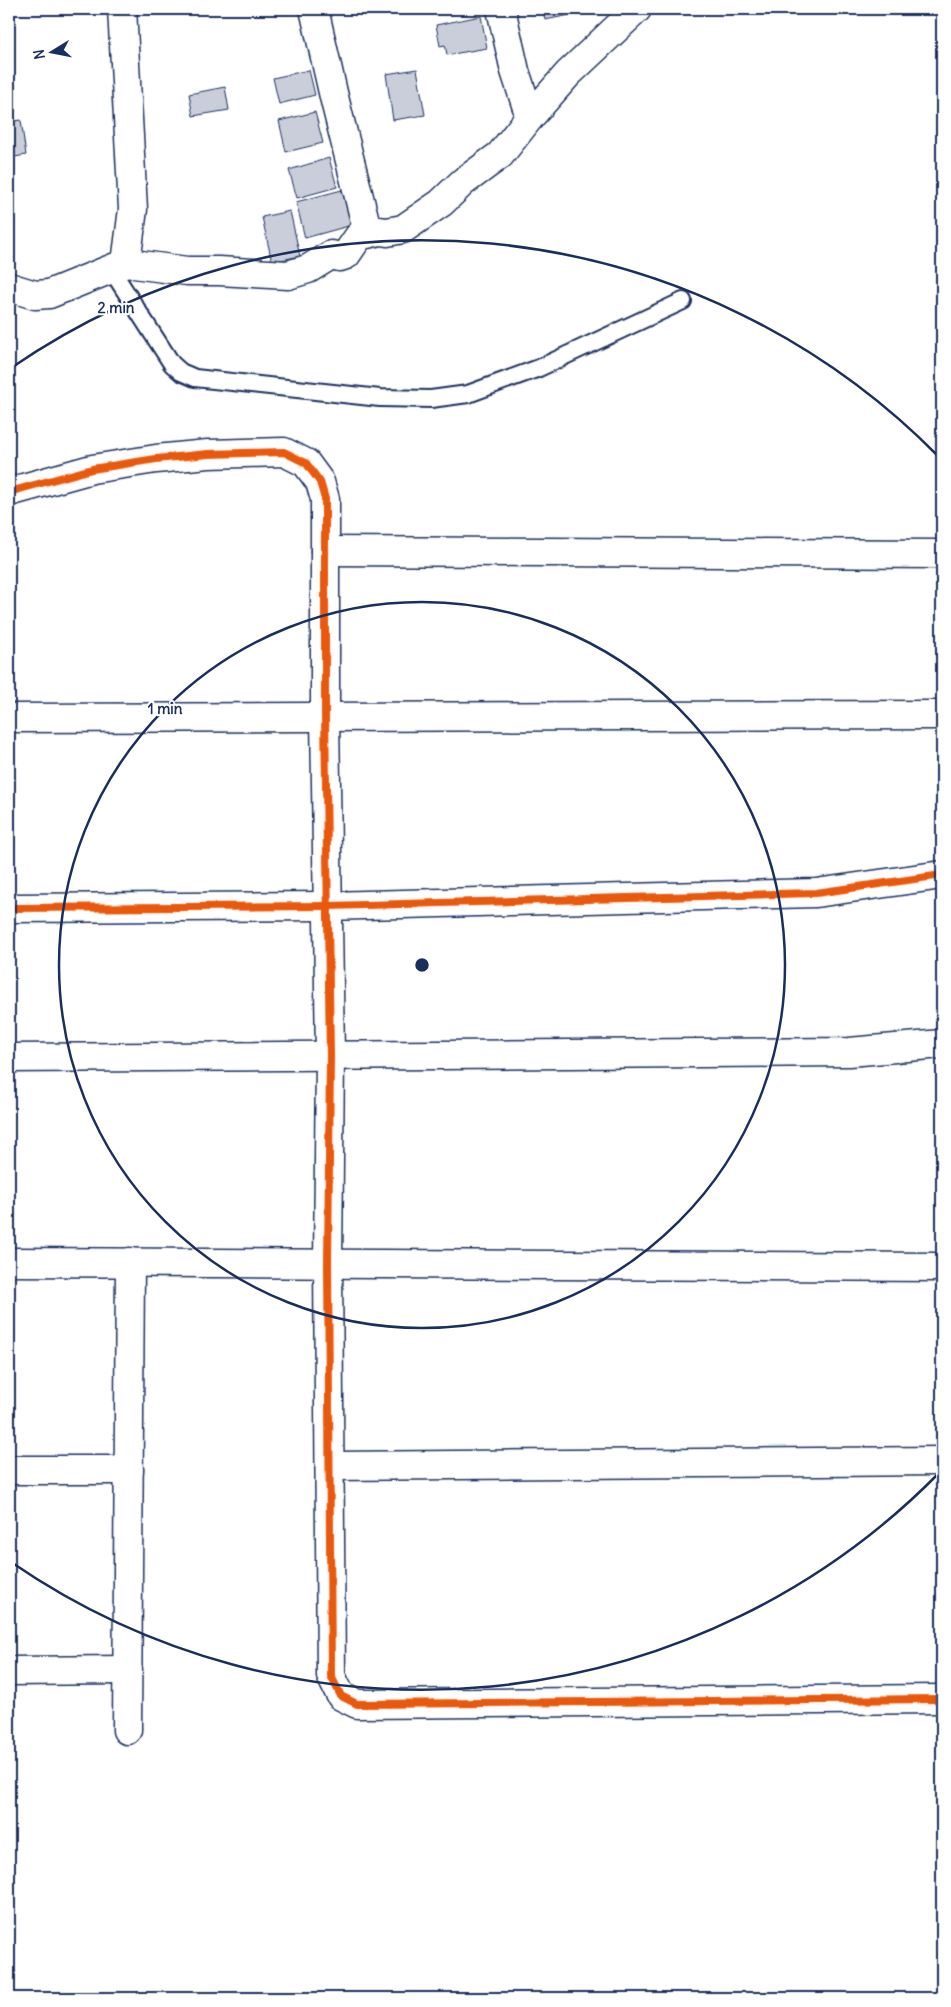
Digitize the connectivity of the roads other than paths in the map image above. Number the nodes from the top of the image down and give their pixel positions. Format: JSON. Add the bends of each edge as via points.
{"nodes":[{"id":1,"x":122,"y":9,"type":"edge"},
{"id":2,"x":314,"y":9,"type":"edge"},
{"id":3,"x":501,"y":9,"type":"edge"},
{"id":4,"x":637,"y":9,"type":"edge"},
{"id":5,"x":530,"y":117,"type":"junction"},
{"id":6,"x":368,"y":232,"type":"junction"},
{"id":7,"x":118,"y":266,"type":"junction"},
{"id":8,"x":9,"y":286,"type":"edge"},
{"id":9,"x":683,"y":301,"type":"dead end"},
{"id":10,"x":9,"y":492,"type":"edge"},
{"id":11,"x":325,"y":551,"type":"junction"},
{"id":12,"x":942,"y":554,"type":"edge"},
{"id":13,"x":942,"y":714,"type":"edge"},
{"id":14,"x":325,"y":716,"type":"junction"},
{"id":15,"x":9,"y":718,"type":"edge"},
{"id":16,"x":942,"y":874,"type":"edge"},
{"id":17,"x":328,"y":906,"type":"junction"},
{"id":18,"x":9,"y":908,"type":"edge"},
{"id":19,"x":942,"y":1044,"type":"edge"},
{"id":20,"x":330,"y":1056,"type":"junction"},
{"id":21,"x":9,"y":1058,"type":"edge"},
{"id":22,"x":9,"y":1262,"type":"edge"},
{"id":23,"x":130,"y":1262,"type":"junction"},
{"id":24,"x":328,"y":1264,"type":"junction"},
{"id":25,"x":942,"y":1268,"type":"edge"},
{"id":26,"x":942,"y":1461,"type":"edge"},
{"id":27,"x":330,"y":1466,"type":"junction"},
{"id":28,"x":9,"y":1470,"type":"edge"},
{"id":29,"x":128,"y":1470,"type":"junction"},
{"id":30,"x":128,"y":1670,"type":"junction"},
{"id":31,"x":9,"y":1671,"type":"edge"},
{"id":32,"x":942,"y":1699,"type":"edge"},
{"id":33,"x":127,"y":1730,"type":"dead end"}],
"edges":[{"from":1,"to":7,"type":"street","via":[[133,209]]},
{"from":2,"to":6,"type":"street"},
{"from":3,"to":5,"type":"street","via":[[515,71]]},
{"from":4,"to":5,"type":"street","via":[[568,74]]},
{"from":5,"to":6,"type":"street","via":[[500,155],[463,182],[442,204],[403,229]]},
{"from":6,"to":7,"type":"street","via":[[358,236],[346,255],[331,255],[308,269],[288,275]]},
{"from":7,"to":8,"type":"street","via":[[49,294],[35,295]]},
{"from":7,"to":9,"type":"lane","via":[[136,311],[172,364],[182,372],[195,378],[380,398],[431,399],[468,394],[539,368]]},
{"from":10,"to":11,"type":"street","via":[[92,469],[156,459],[284,452],[306,463],[320,482],[324,499]]},
{"from":11,"to":12,"type":"street"},
{"from":11,"to":14,"type":"street"},
{"from":13,"to":14,"type":"street"},
{"from":14,"to":15,"type":"street"},
{"from":14,"to":17,"type":"street"},
{"from":16,"to":17,"type":"street","via":[[816,894]]},
{"from":17,"to":18,"type":"street"},
{"from":17,"to":20,"type":"street"},
{"from":19,"to":20,"type":"street","via":[[849,1052]]},
{"from":20,"to":21,"type":"street"},
{"from":20,"to":24,"type":"street"},
{"from":22,"to":23,"type":"street"},
{"from":23,"to":24,"type":"street"},
{"from":23,"to":29,"type":"street"},
{"from":24,"to":25,"type":"street"},
{"from":24,"to":27,"type":"street"},
{"from":26,"to":27,"type":"street"},
{"from":27,"to":32,"type":"street","via":[[331,1676],[341,1696],[357,1704]]},
{"from":28,"to":29,"type":"street"},
{"from":29,"to":30,"type":"street"},
{"from":30,"to":31,"type":"street"},
{"from":30,"to":33,"type":"street"}]}
